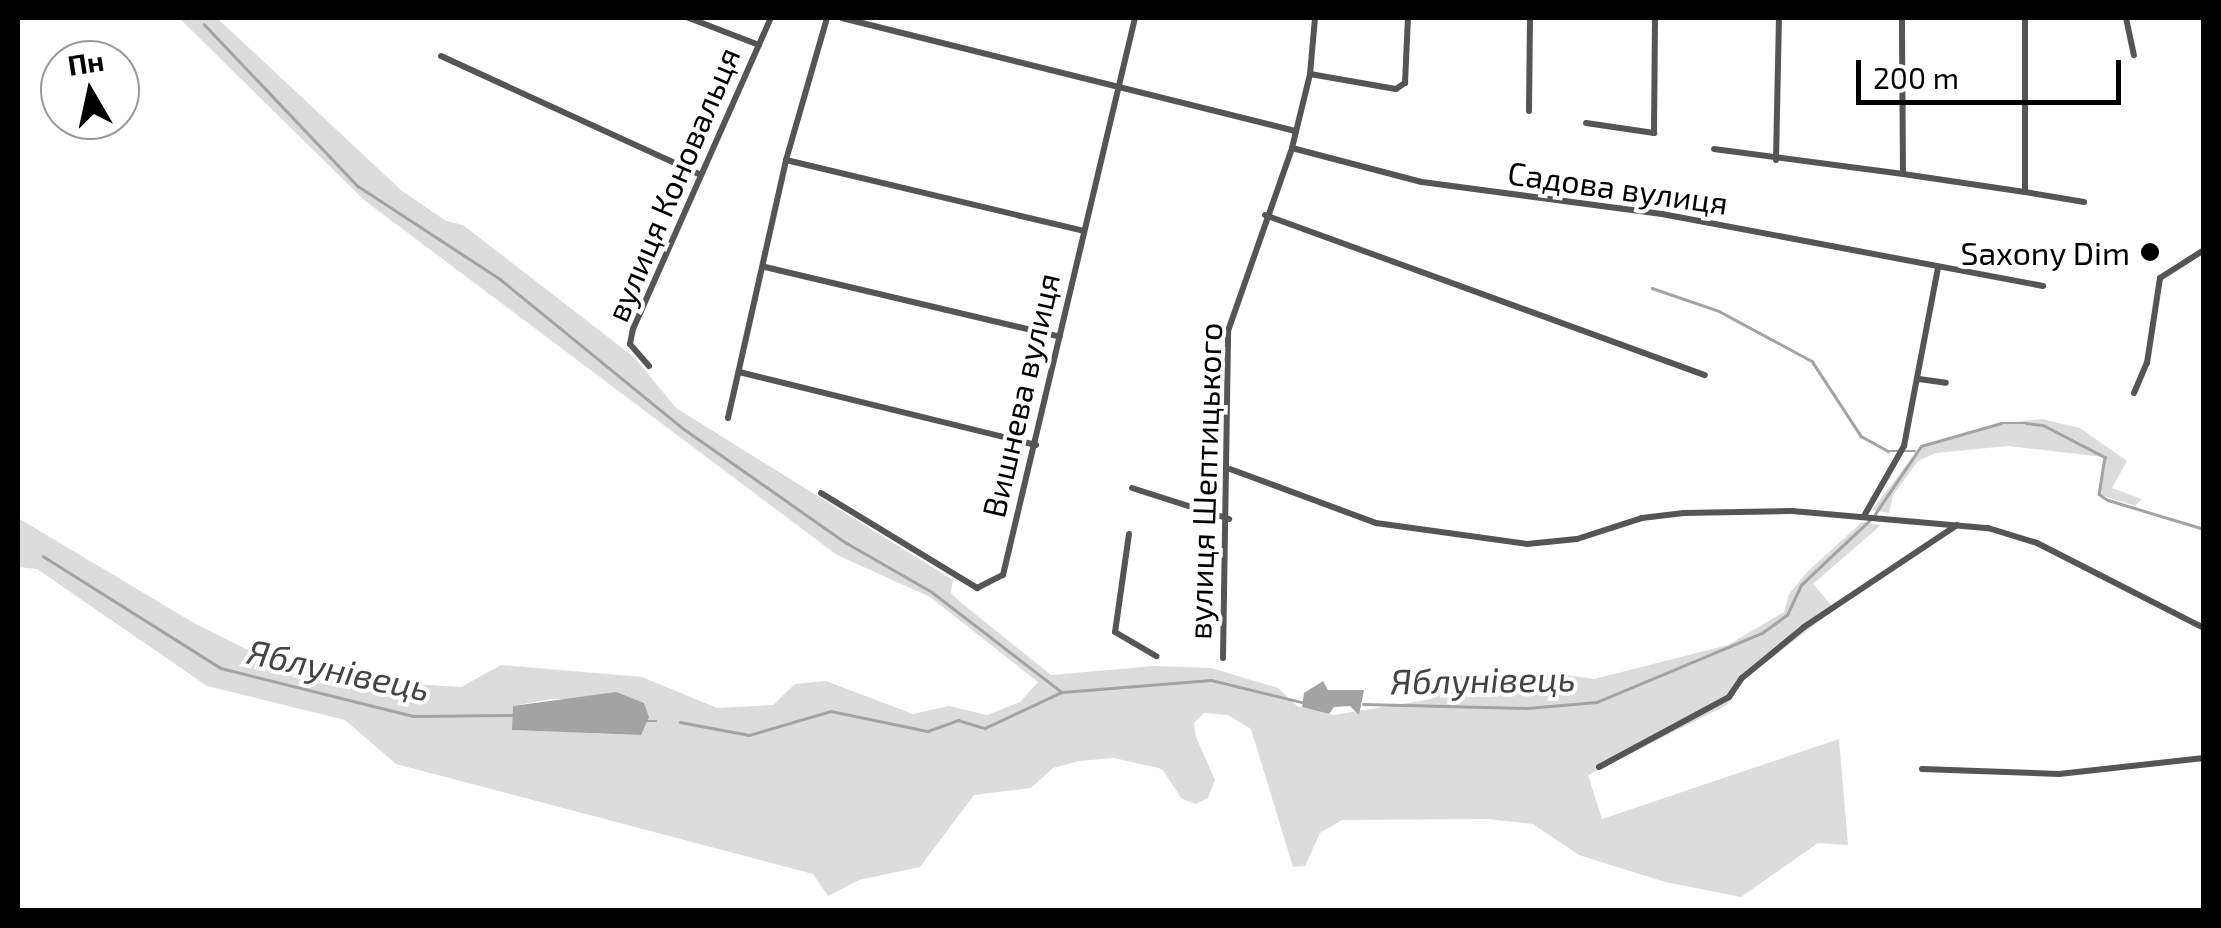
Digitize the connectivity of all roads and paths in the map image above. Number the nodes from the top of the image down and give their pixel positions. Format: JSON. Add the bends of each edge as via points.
{"nodes":[{"id":1,"x":689,"y":18,"type":"edge"},
{"id":2,"x":771,"y":18,"type":"edge"},
{"id":3,"x":827,"y":18,"type":"edge"},
{"id":4,"x":842,"y":18,"type":"edge"},
{"id":5,"x":1135,"y":18,"type":"edge"},
{"id":6,"x":1314,"y":18,"type":"edge"},
{"id":7,"x":1408,"y":18,"type":"edge"},
{"id":8,"x":1530,"y":18,"type":"edge"},
{"id":9,"x":1655,"y":18,"type":"edge"},
{"id":10,"x":1780,"y":18,"type":"edge"},
{"id":11,"x":1902,"y":18,"type":"edge"},
{"id":12,"x":2026,"y":18,"type":"edge"},
{"id":13,"x":2126,"y":18,"type":"edge"},
{"id":14,"x":759,"y":45,"type":"junction"},
{"id":15,"x":441,"y":56,"type":"dead end"},
{"id":16,"x":2134,"y":56,"type":"dead end"},
{"id":17,"x":1310,"y":74,"type":"junction"},
{"id":18,"x":1120,"y":86,"type":"junction"},
{"id":19,"x":1529,"y":111,"type":"dead end"},
{"id":20,"x":1586,"y":123,"type":"dead end"},
{"id":21,"x":1296,"y":131,"type":"junction"},
{"id":22,"x":1292,"y":148,"type":"junction"},
{"id":23,"x":1714,"y":149,"type":"dead end"},
{"id":24,"x":786,"y":160,"type":"junction"},
{"id":25,"x":1776,"y":160,"type":"junction"},
{"id":26,"x":1902,"y":174,"type":"junction"},
{"id":27,"x":702,"y":175,"type":"junction"},
{"id":28,"x":2025,"y":192,"type":"junction"},
{"id":29,"x":2084,"y":202,"type":"dead end"},
{"id":30,"x":1264,"y":215,"type":"junction"},
{"id":31,"x":1083,"y":231,"type":"junction"},
{"id":32,"x":2204,"y":250,"type":"edge"},
{"id":33,"x":765,"y":267,"type":"junction"},
{"id":34,"x":1938,"y":267,"type":"junction"},
{"id":35,"x":2043,"y":286,"type":"dead end"},
{"id":36,"x":1060,"y":336,"type":"junction"},
{"id":37,"x":649,"y":366,"type":"dead end"},
{"id":38,"x":739,"y":372,"type":"junction"},
{"id":39,"x":1705,"y":375,"type":"dead end"},
{"id":40,"x":1919,"y":378,"type":"junction"},
{"id":41,"x":1946,"y":382,"type":"dead end"},
{"id":42,"x":2134,"y":393,"type":"dead end"},
{"id":43,"x":728,"y":418,"type":"dead end"},
{"id":44,"x":1036,"y":445,"type":"junction"},
{"id":45,"x":1230,"y":469,"type":"junction"},
{"id":46,"x":1132,"y":488,"type":"dead end"},
{"id":47,"x":820,"y":492,"type":"dead end"},
{"id":48,"x":1866,"y":516,"type":"junction"},
{"id":49,"x":1229,"y":519,"type":"junction"},
{"id":50,"x":1958,"y":524,"type":"junction"},
{"id":51,"x":1129,"y":534,"type":"dead end"},
{"id":52,"x":2204,"y":628,"type":"edge"},
{"id":53,"x":1156,"y":656,"type":"dead end"},
{"id":54,"x":1223,"y":658,"type":"dead end"},
{"id":55,"x":2204,"y":758,"type":"edge"},
{"id":56,"x":1599,"y":767,"type":"dead end"},
{"id":57,"x":1922,"y":770,"type":"dead end"}],
"edges":[{"from":1,"to":14,"type":"street"},
{"from":2,"to":14,"type":"street","name":"вулиця Коновальця"},
{"from":3,"to":24,"type":"street"},
{"from":4,"to":18,"type":"street"},
{"from":5,"to":18,"type":"street","name":"Вишнева вулиця"},
{"from":6,"to":17,"type":"street","name":"вулиця Шептицького"},
{"from":7,"to":17,"type":"street","via":[[1405,83],[1396,89]]},
{"from":8,"to":19,"type":"street"},
{"from":9,"to":20,"type":"street","via":[[1654,133]]},
{"from":10,"to":25,"type":"street"},
{"from":11,"to":26,"type":"street"},
{"from":12,"to":28,"type":"street"},
{"from":13,"to":16,"type":"street"},
{"from":14,"to":27,"type":"street","name":"вулиця Коновальця"},
{"from":15,"to":27,"type":"street"},
{"from":17,"to":21,"type":"street","name":"вулиця Шептицького"},
{"from":18,"to":21,"type":"street"},
{"from":18,"to":31,"type":"street","name":"Вишнева вулиця"},
{"from":21,"to":22,"type":"street","name":"вулиця Шептицького"},
{"from":22,"to":30,"type":"street","name":"вулиця Шептицького"},
{"from":22,"to":34,"type":"street","name":"Садова вулиця","via":[[1422,182],[1662,214]]},
{"from":23,"to":25,"type":"street"},
{"from":24,"to":31,"type":"street"},
{"from":24,"to":33,"type":"street"},
{"from":25,"to":26,"type":"street"},
{"from":26,"to":28,"type":"street"},
{"from":27,"to":37,"type":"street","name":"вулиця Коновальця","via":[[633,329],[630,344]]},
{"from":28,"to":29,"type":"street"},
{"from":30,"to":39,"type":"street"},
{"from":30,"to":45,"type":"street","name":"вулиця Шептицького","via":[[1228,331]]},
{"from":31,"to":36,"type":"street","name":"Вишнева вулиця"},
{"from":32,"to":42,"type":"street","via":[[2160,278],[2147,363]]},
{"from":33,"to":36,"type":"street"},
{"from":33,"to":38,"type":"street"},
{"from":34,"to":35,"type":"street","name":"Садова вулиця"},
{"from":34,"to":40,"type":"street"},
{"from":36,"to":44,"type":"street","name":"Вишнева вулиця"},
{"from":38,"to":43,"type":"street"},
{"from":38,"to":44,"type":"street"},
{"from":40,"to":41,"type":"street"},
{"from":40,"to":48,"type":"street","via":[[1904,446]]},
{"from":44,"to":47,"type":"street","name":"Вишнева вулиця","via":[[1003,575],[987,588]]},
{"from":45,"to":48,"type":"street","via":[[1376,523],[1527,544],[1577,540],[1642,518],[1684,513]]},
{"from":45,"to":49,"type":"street","name":"вулиця Шептицького"},
{"from":46,"to":49,"type":"street"},
{"from":48,"to":50,"type":"street"},
{"from":49,"to":54,"type":"street","name":"вулиця Шептицького"},
{"from":50,"to":52,"type":"street","via":[[2037,543]]},
{"from":50,"to":56,"type":"street","via":[[1804,627],[1742,678],[1729,698]]},
{"from":51,"to":53,"type":"street","via":[[1116,632]]},
{"from":55,"to":57,"type":"street","via":[[2060,774]]}]}
